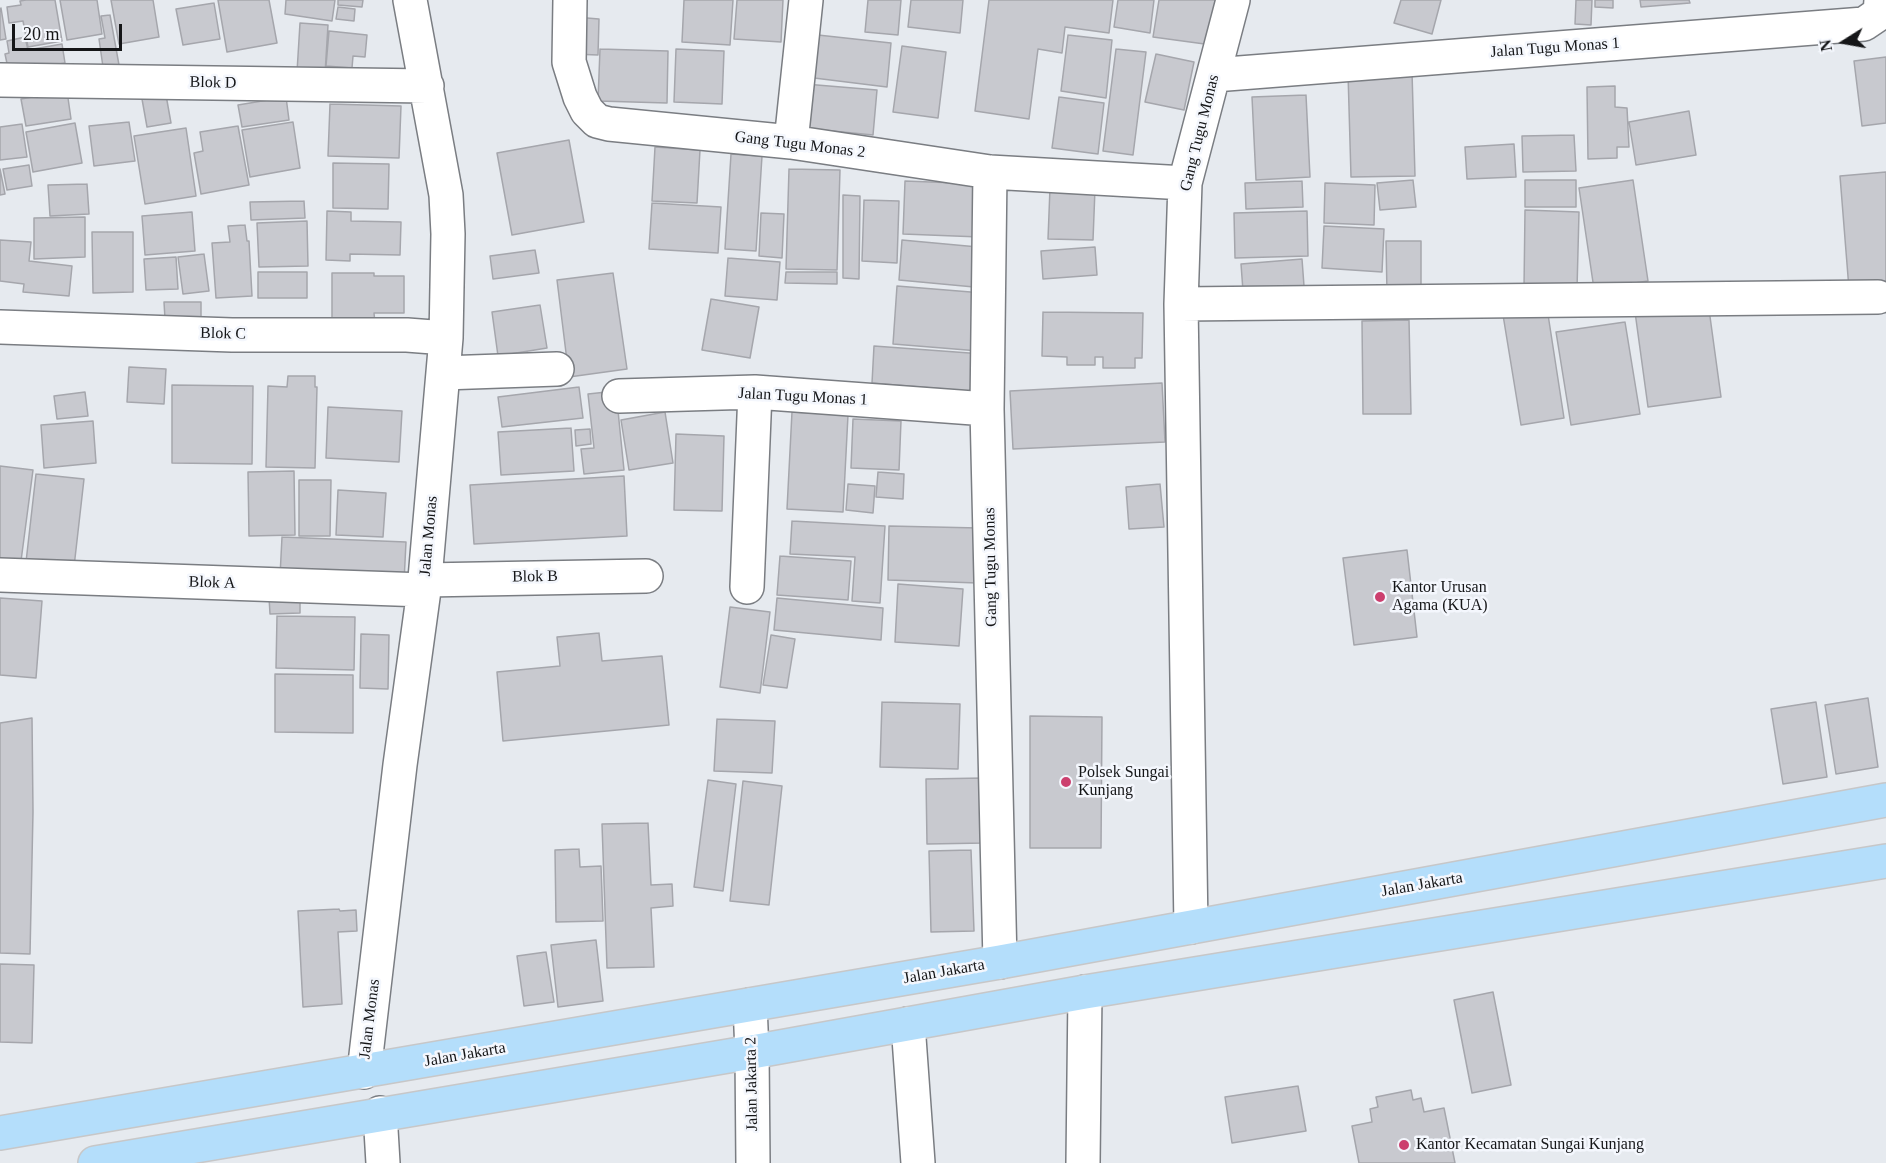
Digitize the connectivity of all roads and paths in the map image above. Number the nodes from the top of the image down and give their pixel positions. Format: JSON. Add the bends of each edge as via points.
{"nodes":[{"id":1,"x":410,"y":0,"type":"edge"},
{"id":2,"x":570,"y":0,"type":"edge"},
{"id":3,"x":806,"y":0,"type":"edge"},
{"id":4,"x":1233,"y":0,"type":"edge"},
{"id":5,"x":1881,"y":0,"type":"edge"},
{"id":6,"x":1214,"y":75,"type":"junction"},
{"id":7,"x":0,"y":80,"type":"edge"},
{"id":8,"x":427,"y":86,"type":"junction"},
{"id":9,"x":792,"y":142,"type":"junction"},
{"id":10,"x":990,"y":172,"type":"junction"},
{"id":11,"x":1185,"y":183,"type":"junction"},
{"id":12,"x":1878,"y":297,"type":"dead end"},
{"id":13,"x":1181,"y":304,"type":"junction"},
{"id":14,"x":0,"y":327,"type":"edge"},
{"id":15,"x":446,"y":338,"type":"junction"},
{"id":16,"x":557,"y":369,"type":"dead end"},
{"id":17,"x":443,"y":373,"type":"junction"},
{"id":18,"x":755,"y":392,"type":"junction"},
{"id":19,"x":619,"y":396,"type":"dead end"},
{"id":20,"x":987,"y":409,"type":"junction"},
{"id":21,"x":0,"y":575,"type":"edge"},
{"id":22,"x":646,"y":576,"type":"dead end"},
{"id":23,"x":425,"y":585,"type":"junction"},
{"id":24,"x":747,"y":587,"type":"dead end"},
{"id":25,"x":1886,"y":800,"type":"edge"},
{"id":26,"x":1886,"y":861,"type":"edge"},
{"id":27,"x":1360,"y":896,"type":"junction"},
{"id":28,"x":1191,"y":927,"type":"junction"},
{"id":29,"x":1367,"y":946,"type":"junction"},
{"id":30,"x":1000,"y":962,"type":"junction"},
{"id":31,"x":1085,"y":992,"type":"junction"},
{"id":32,"x":750,"y":1005,"type":"junction"},
{"id":33,"x":908,"y":1024,"type":"junction"},
{"id":34,"x":752,"y":1052,"type":"junction"},
{"id":35,"x":364,"y":1072,"type":"junction"},
{"id":36,"x":380,"y":1113,"type":"junction"},
{"id":37,"x":0,"y":1133,"type":"edge"},
{"id":38,"x":95,"y":1163,"type":"edge"},
{"id":39,"x":383,"y":1163,"type":"edge"},
{"id":40,"x":753,"y":1163,"type":"edge"},
{"id":41,"x":918,"y":1163,"type":"edge"},
{"id":42,"x":1083,"y":1163,"type":"edge"}],
"edges":[{"from":1,"to":8,"type":"street","name":"Jalan Monas"},
{"from":2,"to":9,"type":"street","name":"Gang Tugu Monas 2","via":[[569,62],[587,111],[597,121]]},
{"from":3,"to":9,"type":"street"},
{"from":4,"to":6,"type":"street","name":"Gang Tugu Monas"},
{"from":5,"to":6,"type":"street","name":"Jalan Tugu Monas 1","via":[[1880,13],[1864,24]]},
{"from":6,"to":11,"type":"street","name":"Gang Tugu Monas"},
{"from":7,"to":8,"type":"street","name":"Blok D"},
{"from":8,"to":15,"type":"street","name":"Jalan Monas","via":[[446,195]]},
{"from":9,"to":10,"type":"street","name":"Gang Tugu Monas 2"},
{"from":10,"to":11,"type":"street","name":"Gang Tugu Monas 2"},
{"from":10,"to":20,"type":"street","name":"Gang Tugu Monas"},
{"from":11,"to":13,"type":"street","name":"Gang Tugu Monas"},
{"from":12,"to":13,"type":"street"},
{"from":13,"to":28,"type":"street","name":"Gang Tugu Monas"},
{"from":14,"to":15,"type":"street","name":"Blok C"},
{"from":15,"to":17,"type":"street","name":"Jalan Monas"},
{"from":16,"to":17,"type":"street"},
{"from":17,"to":23,"type":"street","name":"Jalan Monas"},
{"from":18,"to":19,"type":"street","name":"Jalan Tugu Monas 1"},
{"from":18,"to":20,"type":"street","name":"Jalan Tugu Monas 1"},
{"from":18,"to":24,"type":"street"},
{"from":20,"to":30,"type":"street","name":"Gang Tugu Monas"},
{"from":21,"to":23,"type":"street","name":"Blok A"},
{"from":22,"to":23,"type":"street","name":"Blok B"},
{"from":23,"to":35,"type":"street","name":"Jalan Monas"},
{"from":25,"to":27,"type":"main road","name":"Jalan Jakarta"},
{"from":26,"to":29,"type":"main road"},
{"from":27,"to":28,"type":"main road","name":"Jalan Jakarta"},
{"from":27,"to":29,"type":"main road"},
{"from":28,"to":30,"type":"main road","name":"Jalan Jakarta"},
{"from":29,"to":31,"type":"main road"},
{"from":30,"to":32,"type":"main road","name":"Jalan Jakarta"},
{"from":31,"to":33,"type":"main road"},
{"from":31,"to":42,"type":"street"},
{"from":32,"to":34,"type":"street","name":"Jalan Jakarta 2"},
{"from":32,"to":35,"type":"main road","name":"Jalan Jakarta"},
{"from":33,"to":34,"type":"main road"},
{"from":33,"to":41,"type":"street"},
{"from":34,"to":36,"type":"main road"},
{"from":34,"to":40,"type":"street","name":"Jalan Jakarta 2"},
{"from":35,"to":37,"type":"main road","name":"Jalan Jakarta"},
{"from":36,"to":38,"type":"main road"},
{"from":36,"to":39,"type":"street"}]}
